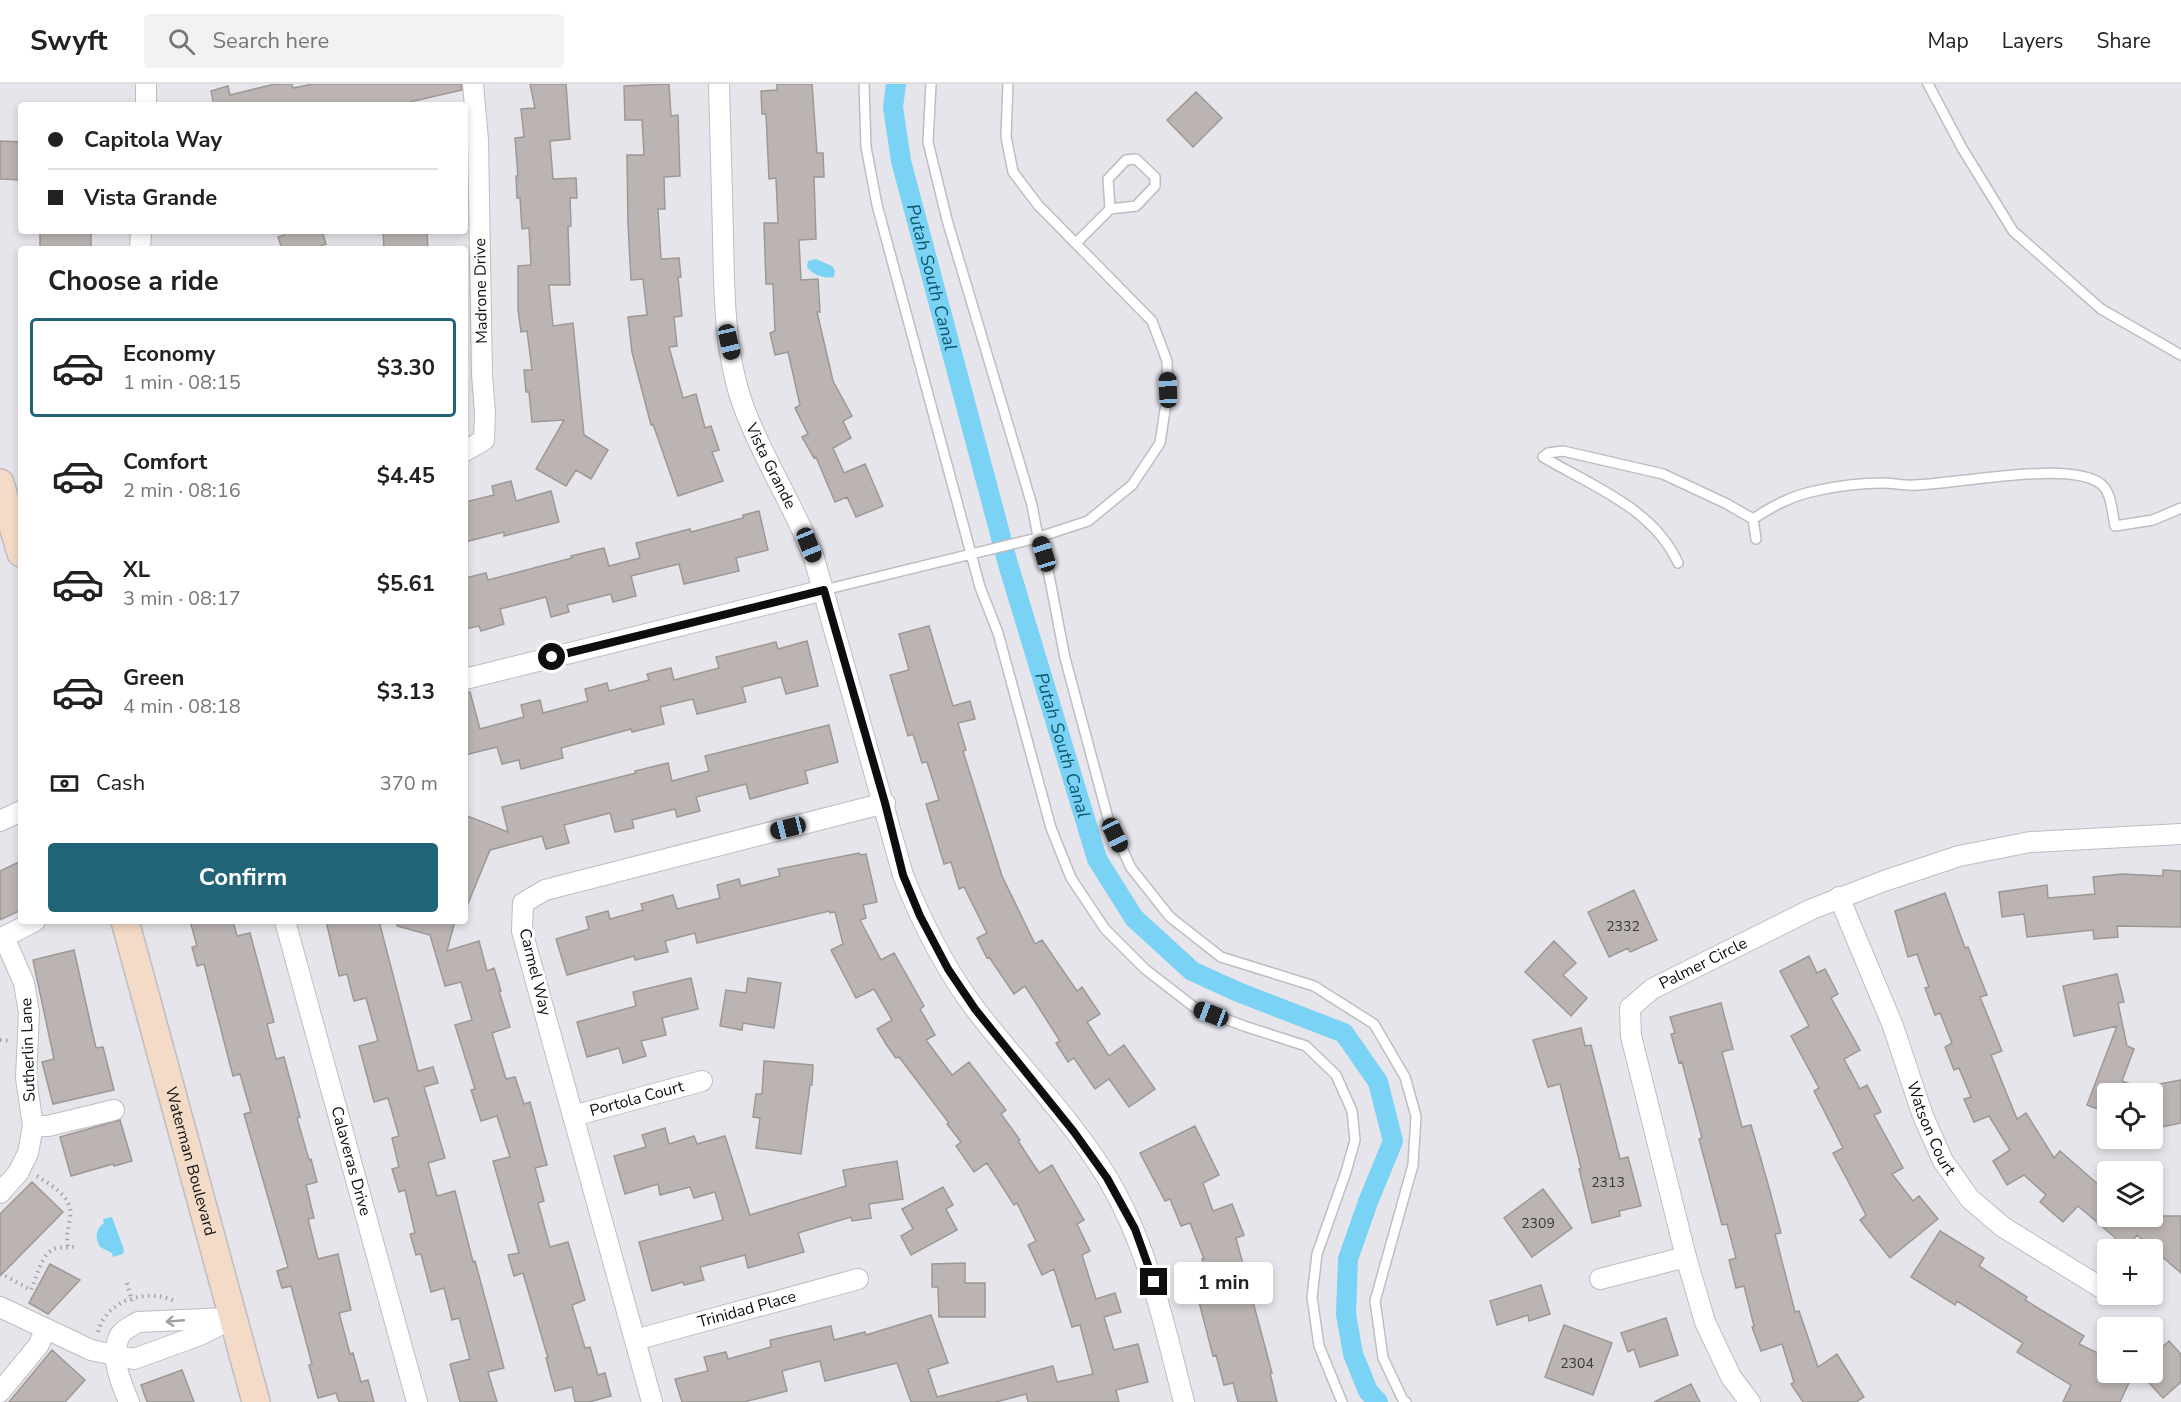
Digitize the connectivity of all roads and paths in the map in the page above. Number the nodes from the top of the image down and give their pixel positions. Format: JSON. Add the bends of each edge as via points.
{"nodes":[{"id":1,"x":146,"y":84,"type":"edge"},
{"id":2,"x":473,"y":84,"type":"edge"},
{"id":3,"x":719,"y":84,"type":"edge"},
{"id":4,"x":864,"y":84,"type":"edge"},
{"id":5,"x":931,"y":84,"type":"edge"},
{"id":6,"x":1008,"y":84,"type":"edge"},
{"id":7,"x":1928,"y":84,"type":"edge"},
{"id":8,"x":146,"y":102,"type":"edge"},
{"id":9,"x":1110,"y":209,"type":"junction"},
{"id":10,"x":1076,"y":243,"type":"junction"},
{"id":11,"x":2181,"y":355,"type":"edge"},
{"id":12,"x":468,"y":449,"type":"edge"},
{"id":13,"x":0,"y":483,"type":"edge"},
{"id":14,"x":2181,"y":508,"type":"edge"},
{"id":15,"x":1753,"y":519,"type":"junction"},
{"id":16,"x":1036,"y":538,"type":"junction"},
{"id":17,"x":1756,"y":539,"type":"dead end"},
{"id":18,"x":18,"y":543,"type":"edge"},
{"id":19,"x":971,"y":555,"type":"junction"},
{"id":20,"x":1678,"y":562,"type":"dead end"},
{"id":21,"x":824,"y":590,"type":"junction"},
{"id":22,"x":468,"y":678,"type":"edge"},
{"id":23,"x":885,"y":803,"type":"junction"},
{"id":24,"x":18,"y":812,"type":"edge"},
{"id":25,"x":0,"y":821,"type":"edge"},
{"id":26,"x":2181,"y":834,"type":"edge"},
{"id":27,"x":1839,"y":897,"type":"junction"},
{"id":28,"x":29,"y":924,"type":"edge"},
{"id":29,"x":126,"y":924,"type":"edge"},
{"id":30,"x":286,"y":924,"type":"edge"},
{"id":31,"x":2,"y":938,"type":"edge"},
{"id":32,"x":702,"y":1081,"type":"dead end"},
{"id":33,"x":114,"y":1110,"type":"dead end"},
{"id":34,"x":573,"y":1116,"type":"junction"},
{"id":35,"x":33,"y":1126,"type":"junction"},
{"id":36,"x":22,"y":1166,"type":"junction"},
{"id":37,"x":0,"y":1193,"type":"edge"},
{"id":38,"x":76,"y":1246,"type":"dead end"},
{"id":39,"x":68,"y":1248,"type":"junction"},
{"id":40,"x":1686,"y":1257,"type":"junction"},
{"id":41,"x":0,"y":1273,"type":"edge"},
{"id":42,"x":858,"y":1279,"type":"dead end"},
{"id":43,"x":1600,"y":1279,"type":"dead end"},
{"id":44,"x":2097,"y":1286,"type":"edge"},
{"id":45,"x":0,"y":1307,"type":"edge"},
{"id":46,"x":233,"y":1318,"type":"junction"},
{"id":47,"x":46,"y":1329,"type":"junction"},
{"id":48,"x":635,"y":1340,"type":"junction"},
{"id":49,"x":116,"y":1356,"type":"junction"},
{"id":50,"x":0,"y":1392,"type":"edge"},
{"id":51,"x":129,"y":1402,"type":"edge"},
{"id":52,"x":256,"y":1402,"type":"edge"},
{"id":53,"x":417,"y":1402,"type":"edge"},
{"id":54,"x":652,"y":1402,"type":"edge"},
{"id":55,"x":1184,"y":1402,"type":"edge"},
{"id":56,"x":1342,"y":1402,"type":"edge"},
{"id":57,"x":1406,"y":1402,"type":"edge"},
{"id":58,"x":1750,"y":1402,"type":"edge"}],
"edges":[{"from":1,"to":8,"type":"street"},
{"from":2,"to":12,"type":"street","name":"Madrone Drive","via":[[485,413],[484,440]]},
{"from":3,"to":21,"type":"street","name":"Vista Grande","via":[[729,342],[743,404],[804,532]]},
{"from":4,"to":19,"type":"lane","via":[[866,147],[878,205]]},
{"from":5,"to":16,"type":"lane","via":[[928,142],[946,220],[1032,505]]},
{"from":6,"to":10,"type":"lane","via":[[1006,137],[1013,172],[1038,205]]},
{"from":7,"to":11,"type":"lane","via":[[2013,231],[2101,309]]},
{"from":9,"to":9,"type":"lane","via":[[1108,179],[1126,160],[1136,159],[1155,177],[1155,186],[1136,206]]},
{"from":9,"to":10,"type":"lane"},
{"from":10,"to":16,"type":"lane","via":[[1152,321],[1167,361],[1168,390],[1160,443],[1132,485],[1088,521]]},
{"from":13,"to":18,"type":"main road"},
{"from":14,"to":15,"type":"lane","via":[[2153,520],[2115,526],[2109,494],[2101,484],[2072,473],[1914,485],[1856,484],[1787,498]]},
{"from":15,"to":17,"type":"lane"},
{"from":15,"to":20,"type":"lane","via":[[1663,474],[1563,451],[1544,457],[1622,500],[1650,523]]},
{"from":16,"to":19,"type":"lane"},
{"from":16,"to":57,"type":"lane","via":[[1048,570],[1065,658],[1108,818],[1131,868],[1170,917],[1221,957],[1314,986],[1374,1024],[1404,1077],[1416,1116],[1413,1165],[1375,1301],[1383,1358]]},
{"from":19,"to":21,"type":"lane"},
{"from":19,"to":56,"type":"lane","via":[[998,633],[1052,828],[1071,878],[1105,929],[1145,969],[1194,1007],[1306,1046],[1336,1075],[1352,1111],[1354,1140],[1317,1254],[1312,1297],[1319,1346]]},
{"from":21,"to":22,"type":"street"},
{"from":21,"to":23,"type":"street","name":"Vista Grande"},
{"from":23,"to":34,"type":"street","name":"Carmel Way","via":[[545,890],[523,903],[522,931]]},
{"from":23,"to":55,"type":"street","name":"Vista Grande","via":[[903,875],[948,969],[975,1009],[1081,1141],[1135,1229],[1154,1282]]},
{"from":24,"to":25,"type":"street"},
{"from":26,"to":27,"type":"street","name":"Palmer Circle","via":[[2030,842],[1959,856]]},
{"from":27,"to":40,"type":"street","name":"Palmer Circle","via":[[1652,989],[1630,1008],[1631,1036]]},
{"from":27,"to":44,"type":"street","name":"Watson Court","via":[[1943,1161],[1970,1199],[2003,1227]]},
{"from":28,"to":31,"type":"street"},
{"from":29,"to":46,"type":"main road","name":"Waterman Boulevard"},
{"from":30,"to":53,"type":"street","name":"Calaveras Drive"},
{"from":31,"to":35,"type":"street","name":"Sutherlin Lane","via":[[24,983],[29,1013],[26,1078]]},
{"from":32,"to":34,"type":"street","name":"Portola Court"},
{"from":33,"to":35,"type":"street"},
{"from":34,"to":48,"type":"street","name":"Carmel Way"},
{"from":35,"to":36,"type":"street","name":"Sutherlin Lane"},
{"from":36,"to":37,"type":"street","name":"Sutherlin Lane"},
{"from":36,"to":39,"type":"path","via":[[66,1198],[71,1216],[66,1235]]},
{"from":38,"to":39,"type":"path"},
{"from":39,"to":41,"type":"path","via":[[48,1254],[31,1290]]},
{"from":40,"to":43,"type":"street"},
{"from":40,"to":58,"type":"street","name":"Palmer Circle","via":[[1705,1322],[1731,1377]]},
{"from":42,"to":48,"type":"street","name":"Trinidad Place"},
{"from":45,"to":47,"type":"street"},
{"from":46,"to":49,"type":"street","via":[[200,1335],[134,1359]]},
{"from":46,"to":49,"type":"street","one_way":true,"via":[[138,1322],[120,1335]]},
{"from":46,"to":52,"type":"main road","name":"Waterman Boulevard"},
{"from":47,"to":49,"type":"street","via":[[91,1350]]},
{"from":47,"to":50,"type":"street","via":[[38,1346]]},
{"from":48,"to":54,"type":"street","name":"Carmel Way"},
{"from":49,"to":51,"type":"street"}]}
